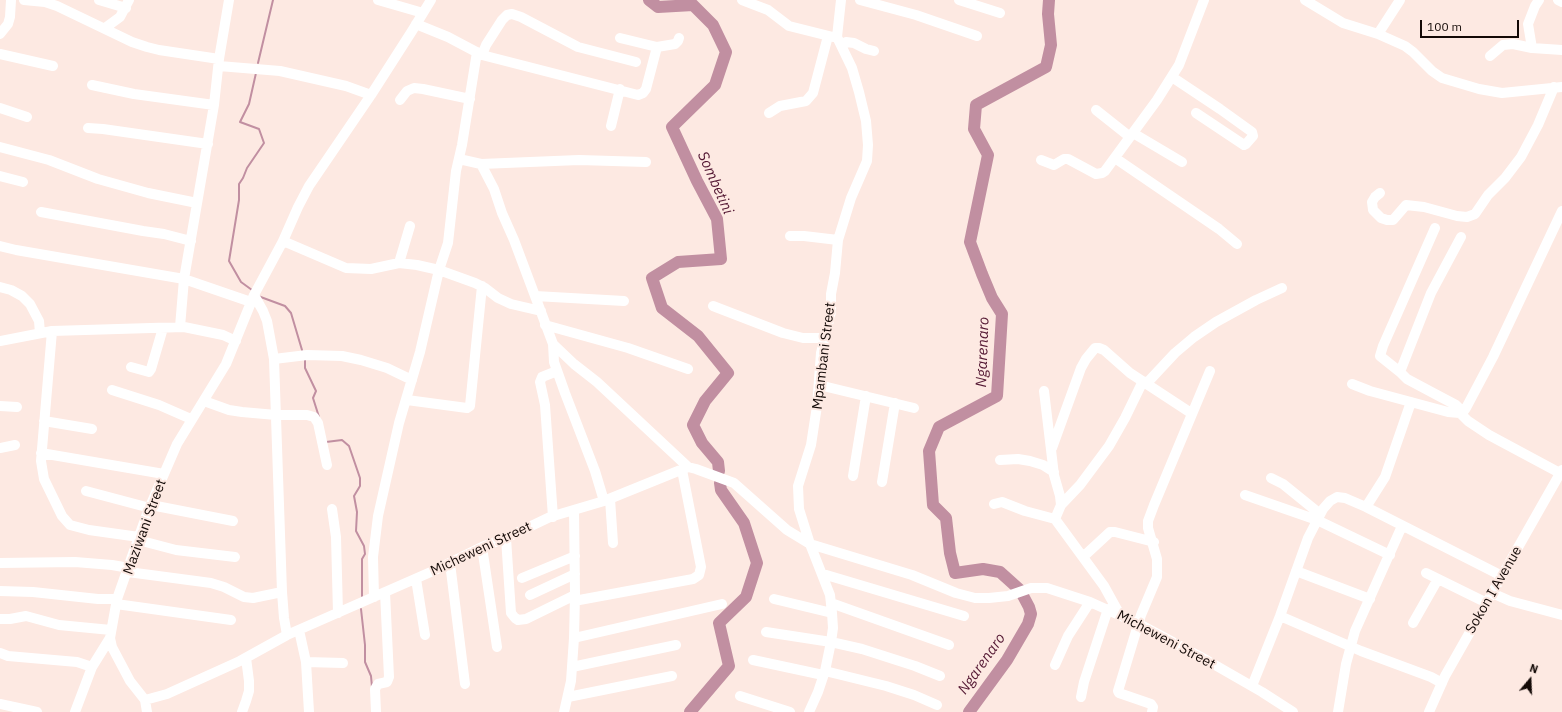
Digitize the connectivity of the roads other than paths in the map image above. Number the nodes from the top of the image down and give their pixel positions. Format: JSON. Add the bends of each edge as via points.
{"nodes":[{"id":1,"x":11,"y":0,"type":"edge"},
{"id":2,"x":24,"y":0,"type":"edge"},
{"id":3,"x":99,"y":0,"type":"edge"},
{"id":4,"x":229,"y":0,"type":"edge"},
{"id":5,"x":378,"y":0,"type":"edge"},
{"id":6,"x":431,"y":0,"type":"edge"},
{"id":7,"x":742,"y":0,"type":"edge"},
{"id":8,"x":841,"y":0,"type":"edge"},
{"id":9,"x":860,"y":0,"type":"edge"},
{"id":10,"x":959,"y":0,"type":"edge"},
{"id":11,"x":1204,"y":0,"type":"edge"},
{"id":12,"x":1305,"y":0,"type":"edge"},
{"id":13,"x":1400,"y":0,"type":"edge"},
{"id":14,"x":1539,"y":0,"type":"edge"},
{"id":15,"x":1558,"y":0,"type":"edge"},
{"id":16,"x":52,"y":2,"type":"edge"},
{"id":17,"x":1562,"y":2,"type":"edge"},
{"id":18,"x":127,"y":4,"type":"edge"},
{"id":19,"x":423,"y":12,"type":"junction"},
{"id":20,"x":1000,"y":13,"type":"dead end"},
{"id":21,"x":105,"y":28,"type":"junction"},
{"id":22,"x":414,"y":28,"type":"junction"},
{"id":23,"x":0,"y":34,"type":"edge"},
{"id":24,"x":1378,"y":34,"type":"junction"},
{"id":25,"x":978,"y":36,"type":"dead end"},
{"id":26,"x":620,"y":38,"type":"dead end"},
{"id":27,"x":679,"y":38,"type":"dead end"},
{"id":28,"x":835,"y":39,"type":"junction"},
{"id":29,"x":657,"y":47,"type":"junction"},
{"id":30,"x":1532,"y":48,"type":"junction"},
{"id":31,"x":1562,"y":50,"type":"edge"},
{"id":32,"x":874,"y":51,"type":"dead end"},
{"id":33,"x":479,"y":53,"type":"junction"},
{"id":34,"x":0,"y":54,"type":"edge"},
{"id":35,"x":1490,"y":56,"type":"dead end"},
{"id":36,"x":636,"y":62,"type":"dead end"},
{"id":37,"x":219,"y":63,"type":"junction"},
{"id":38,"x":53,"y":66,"type":"dead end"},
{"id":39,"x":1172,"y":77,"type":"junction"},
{"id":40,"x":92,"y":85,"type":"dead end"},
{"id":41,"x":1558,"y":87,"type":"edge"},
{"id":42,"x":620,"y":89,"type":"junction"},
{"id":43,"x":371,"y":95,"type":"junction"},
{"id":44,"x":470,"y":99,"type":"junction"},
{"id":45,"x":400,"y":100,"type":"dead end"},
{"id":46,"x":214,"y":105,"type":"junction"},
{"id":47,"x":0,"y":108,"type":"edge"},
{"id":48,"x":1096,"y":110,"type":"dead end"},
{"id":49,"x":769,"y":113,"type":"dead end"},
{"id":50,"x":1196,"y":113,"type":"dead end"},
{"id":51,"x":27,"y":117,"type":"dead end"},
{"id":52,"x":611,"y":126,"type":"dead end"},
{"id":53,"x":88,"y":128,"type":"dead end"},
{"id":54,"x":1131,"y":135,"type":"junction"},
{"id":55,"x":208,"y":144,"type":"junction"},
{"id":56,"x":0,"y":147,"type":"edge"},
{"id":57,"x":1115,"y":158,"type":"junction"},
{"id":58,"x":459,"y":159,"type":"junction"},
{"id":59,"x":1041,"y":160,"type":"dead end"},
{"id":60,"x":646,"y":162,"type":"dead end"},
{"id":61,"x":1182,"y":162,"type":"dead end"},
{"id":62,"x":481,"y":164,"type":"junction"},
{"id":63,"x":0,"y":176,"type":"edge"},
{"id":64,"x":23,"y":182,"type":"dead end"},
{"id":65,"x":1380,"y":193,"type":"dead end"},
{"id":66,"x":197,"y":203,"type":"junction"},
{"id":67,"x":1562,"y":211,"type":"edge"},
{"id":68,"x":41,"y":212,"type":"dead end"},
{"id":69,"x":410,"y":226,"type":"dead end"},
{"id":70,"x":1435,"y":228,"type":"dead end"},
{"id":71,"x":790,"y":236,"type":"dead end"},
{"id":72,"x":1461,"y":237,"type":"dead end"},
{"id":73,"x":838,"y":240,"type":"junction"},
{"id":74,"x":191,"y":241,"type":"junction"},
{"id":75,"x":283,"y":241,"type":"junction"},
{"id":76,"x":1237,"y":244,"type":"dead end"},
{"id":77,"x":0,"y":246,"type":"edge"},
{"id":78,"x":399,"y":263,"type":"junction"},
{"id":79,"x":438,"y":270,"type":"junction"},
{"id":80,"x":184,"y":278,"type":"junction"},
{"id":81,"x":482,"y":286,"type":"junction"},
{"id":82,"x":0,"y":287,"type":"edge"},
{"id":83,"x":1282,"y":288,"type":"dead end"},
{"id":84,"x":254,"y":295,"type":"junction"},
{"id":85,"x":535,"y":296,"type":"junction"},
{"id":86,"x":624,"y":301,"type":"dead end"},
{"id":87,"x":713,"y":306,"type":"dead end"},
{"id":88,"x":541,"y":311,"type":"junction"},
{"id":89,"x":545,"y":325,"type":"junction"},
{"id":90,"x":180,"y":327,"type":"junction"},
{"id":91,"x":162,"y":328,"type":"junction"},
{"id":92,"x":52,"y":331,"type":"junction"},
{"id":93,"x":40,"y":333,"type":"junction"},
{"id":94,"x":825,"y":338,"type":"junction"},
{"id":95,"x":0,"y":341,"type":"edge"},
{"id":96,"x":235,"y":344,"type":"junction"},
{"id":97,"x":553,"y":344,"type":"junction"},
{"id":98,"x":274,"y":359,"type":"junction"},
{"id":99,"x":131,"y":367,"type":"dead end"},
{"id":100,"x":688,"y":369,"type":"dead end"},
{"id":101,"x":557,"y":371,"type":"junction"},
{"id":102,"x":1210,"y":371,"type":"dead end"},
{"id":103,"x":1400,"y":372,"type":"junction"},
{"id":104,"x":412,"y":380,"type":"junction"},
{"id":105,"x":1145,"y":382,"type":"junction"},
{"id":106,"x":1352,"y":384,"type":"dead end"},
{"id":107,"x":819,"y":385,"type":"junction"},
{"id":108,"x":112,"y":390,"type":"dead end"},
{"id":109,"x":1044,"y":391,"type":"dead end"},
{"id":110,"x":866,"y":396,"type":"junction"},
{"id":111,"x":407,"y":400,"type":"junction"},
{"id":112,"x":204,"y":401,"type":"junction"},
{"id":113,"x":1411,"y":402,"type":"junction"},
{"id":114,"x":894,"y":403,"type":"junction"},
{"id":115,"x":0,"y":406,"type":"edge"},
{"id":116,"x":18,"y":408,"type":"dead end"},
{"id":117,"x":914,"y":408,"type":"dead end"},
{"id":118,"x":1461,"y":412,"type":"junction"},
{"id":119,"x":1191,"y":413,"type":"junction"},
{"id":120,"x":276,"y":415,"type":"junction"},
{"id":121,"x":191,"y":419,"type":"junction"},
{"id":122,"x":44,"y":421,"type":"junction"},
{"id":123,"x":92,"y":429,"type":"dead end"},
{"id":124,"x":15,"y":445,"type":"dead end"},
{"id":125,"x":0,"y":448,"type":"edge"},
{"id":126,"x":1052,"y":448,"type":"junction"},
{"id":127,"x":41,"y":453,"type":"junction"},
{"id":128,"x":1000,"y":460,"type":"dead end"},
{"id":129,"x":327,"y":465,"type":"dead end"},
{"id":130,"x":685,"y":468,"type":"junction"},
{"id":131,"x":1054,"y":472,"type":"junction"},
{"id":132,"x":1561,"y":472,"type":"edge"},
{"id":133,"x":164,"y":474,"type":"junction"},
{"id":134,"x":853,"y":476,"type":"dead end"},
{"id":135,"x":1271,"y":478,"type":"dead end"},
{"id":136,"x":882,"y":482,"type":"dead end"},
{"id":137,"x":86,"y":491,"type":"dead end"},
{"id":138,"x":1245,"y":495,"type":"dead end"},
{"id":139,"x":607,"y":500,"type":"junction"},
{"id":140,"x":994,"y":504,"type":"dead end"},
{"id":141,"x":1061,"y":505,"type":"junction"},
{"id":142,"x":150,"y":506,"type":"junction"},
{"id":143,"x":1366,"y":507,"type":"junction"},
{"id":144,"x":332,"y":509,"type":"dead end"},
{"id":145,"x":574,"y":510,"type":"junction"},
{"id":146,"x":553,"y":517,"type":"junction"},
{"id":147,"x":1318,"y":517,"type":"junction"},
{"id":148,"x":1055,"y":519,"type":"junction"},
{"id":149,"x":234,"y":521,"type":"dead end"},
{"id":150,"x":1402,"y":526,"type":"junction"},
{"id":151,"x":506,"y":538,"type":"junction"},
{"id":152,"x":138,"y":539,"type":"junction"},
{"id":153,"x":1154,"y":542,"type":"junction"},
{"id":154,"x":613,"y":543,"type":"dead end"},
{"id":155,"x":810,"y":544,"type":"junction"},
{"id":156,"x":482,"y":547,"type":"junction"},
{"id":157,"x":1390,"y":555,"type":"junction"},
{"id":158,"x":575,"y":556,"type":"junction"},
{"id":159,"x":235,"y":557,"type":"dead end"},
{"id":160,"x":1082,"y":557,"type":"junction"},
{"id":161,"x":0,"y":563,"type":"edge"},
{"id":162,"x":450,"y":563,"type":"junction"},
{"id":163,"x":128,"y":570,"type":"junction"},
{"id":164,"x":1296,"y":571,"type":"junction"},
{"id":165,"x":1426,"y":573,"type":"dead end"},
{"id":166,"x":575,"y":574,"type":"junction"},
{"id":167,"x":823,"y":574,"type":"junction"},
{"id":168,"x":1502,"y":576,"type":"junction"},
{"id":169,"x":522,"y":578,"type":"dead end"},
{"id":170,"x":416,"y":579,"type":"junction"},
{"id":171,"x":1438,"y":579,"type":"junction"},
{"id":172,"x":0,"y":591,"type":"edge"},
{"id":173,"x":282,"y":592,"type":"junction"},
{"id":174,"x":385,"y":592,"type":"junction"},
{"id":175,"x":1492,"y":593,"type":"junction"},
{"id":176,"x":530,"y":595,"type":"dead end"},
{"id":177,"x":374,"y":597,"type":"junction"},
{"id":178,"x":575,"y":598,"type":"junction"},
{"id":179,"x":774,"y":598,"type":"dead end"},
{"id":180,"x":1370,"y":599,"type":"junction"},
{"id":181,"x":117,"y":602,"type":"junction"},
{"id":182,"x":1090,"y":602,"type":"junction"},
{"id":183,"x":831,"y":603,"type":"junction"},
{"id":184,"x":1487,"y":603,"type":"junction"},
{"id":185,"x":722,"y":604,"type":"dead end"},
{"id":186,"x":1108,"y":609,"type":"junction"},
{"id":187,"x":338,"y":613,"type":"junction"},
{"id":188,"x":832,"y":613,"type":"junction"},
{"id":189,"x":1120,"y":615,"type":"junction"},
{"id":190,"x":1562,"y":615,"type":"edge"},
{"id":191,"x":964,"y":616,"type":"dead end"},
{"id":192,"x":1280,"y":616,"type":"junction"},
{"id":193,"x":0,"y":619,"type":"edge"},
{"id":194,"x":231,"y":620,"type":"dead end"},
{"id":195,"x":1413,"y":623,"type":"dead end"},
{"id":196,"x":1139,"y":624,"type":"junction"},
{"id":197,"x":299,"y":630,"type":"junction"},
{"id":198,"x":766,"y":632,"type":"dead end"},
{"id":199,"x":110,"y":634,"type":"junction"},
{"id":200,"x":287,"y":635,"type":"junction"},
{"id":201,"x":425,"y":635,"type":"dead end"},
{"id":202,"x":574,"y":638,"type":"junction"},
{"id":203,"x":831,"y":642,"type":"junction"},
{"id":204,"x":676,"y":645,"type":"dead end"},
{"id":205,"x":949,"y":645,"type":"dead end"},
{"id":206,"x":497,"y":647,"type":"dead end"},
{"id":207,"x":1350,"y":647,"type":"junction"},
{"id":208,"x":0,"y":653,"type":"edge"},
{"id":209,"x":246,"y":658,"type":"junction"},
{"id":210,"x":753,"y":660,"type":"dead end"},
{"id":211,"x":306,"y":662,"type":"junction"},
{"id":212,"x":343,"y":663,"type":"dead end"},
{"id":213,"x":1055,"y":665,"type":"dead end"},
{"id":214,"x":92,"y":667,"type":"junction"},
{"id":215,"x":572,"y":667,"type":"junction"},
{"id":216,"x":824,"y":673,"type":"junction"},
{"id":217,"x":672,"y":676,"type":"dead end"},
{"id":218,"x":940,"y":676,"type":"dead end"},
{"id":219,"x":1442,"y":683,"type":"junction"},
{"id":220,"x":465,"y":684,"type":"dead end"},
{"id":221,"x":1252,"y":686,"type":"junction"},
{"id":222,"x":740,"y":696,"type":"dead end"},
{"id":223,"x":568,"y":697,"type":"junction"},
{"id":224,"x":1081,"y":697,"type":"dead end"},
{"id":225,"x":144,"y":700,"type":"junction"},
{"id":226,"x":0,"y":704,"type":"edge"},
{"id":227,"x":937,"y":705,"type":"dead end"},
{"id":228,"x":37,"y":712,"type":"edge"},
{"id":229,"x":75,"y":712,"type":"edge"},
{"id":230,"x":148,"y":712,"type":"edge"},
{"id":231,"x":242,"y":712,"type":"edge"},
{"id":232,"x":309,"y":712,"type":"edge"},
{"id":233,"x":376,"y":712,"type":"edge"},
{"id":234,"x":564,"y":712,"type":"edge"},
{"id":235,"x":790,"y":712,"type":"edge"},
{"id":236,"x":809,"y":712,"type":"edge"},
{"id":237,"x":1152,"y":712,"type":"edge"},
{"id":238,"x":1293,"y":712,"type":"edge"},
{"id":239,"x":1338,"y":712,"type":"edge"},
{"id":240,"x":1429,"y":712,"type":"edge"}],
"edges":[{"from":1,"to":23,"type":"street","via":[[8,24]]},
{"from":2,"to":16,"type":"street"},
{"from":3,"to":18,"type":"street"},
{"from":4,"to":37,"type":"street"},
{"from":5,"to":19,"type":"street"},
{"from":6,"to":19,"type":"street"},
{"from":7,"to":28,"type":"street","via":[[768,10],[788,26]]},
{"from":8,"to":28,"type":"street"},
{"from":9,"to":25,"type":"street"},
{"from":10,"to":20,"type":"street"},
{"from":11,"to":39,"type":"street"},
{"from":12,"to":24,"type":"street","via":[[1343,23]]},
{"from":13,"to":24,"type":"street"},
{"from":14,"to":30,"type":"street","via":[[1528,24]]},
{"from":15,"to":17,"type":"street"},
{"from":16,"to":21,"type":"street"},
{"from":18,"to":21,"type":"street","via":[[120,17]]},
{"from":19,"to":22,"type":"street"},
{"from":21,"to":37,"type":"street","via":[[147,47]]},
{"from":22,"to":33,"type":"street","via":[[448,38]]},
{"from":22,"to":43,"type":"street","name":"Maziwani Street"},
{"from":24,"to":41,"type":"street","via":[[1405,46],[1432,71],[1457,83],[1502,93]]},
{"from":26,"to":29,"type":"street"},
{"from":27,"to":29,"type":"street","via":[[677,43]]},
{"from":28,"to":32,"type":"street"},
{"from":28,"to":49,"type":"street","via":[[813,93],[806,101],[780,106]]},
{"from":28,"to":73,"type":"street","name":"Mpambani Street","via":[[852,68],[866,122],[868,145],[866,161]]},
{"from":29,"to":42,"type":"street","via":[[643,93]]},
{"from":30,"to":31,"type":"street"},
{"from":30,"to":35,"type":"street","via":[[1513,44],[1503,45]]},
{"from":33,"to":36,"type":"street","via":[[502,20],[512,14],[578,47]]},
{"from":33,"to":42,"type":"street"},
{"from":33,"to":44,"type":"street"},
{"from":34,"to":38,"type":"street"},
{"from":37,"to":43,"type":"street","via":[[280,71],[346,86]]},
{"from":37,"to":46,"type":"street"},
{"from":39,"to":50,"type":"street","via":[[1252,132],[1253,136],[1244,145]]},
{"from":39,"to":54,"type":"street"},
{"from":40,"to":46,"type":"street","via":[[134,94]]},
{"from":41,"to":65,"type":"street","via":[[1521,157],[1475,214],[1467,217],[1457,216],[1406,205],[1393,220],[1387,220],[1373,210],[1372,202]]},
{"from":42,"to":52,"type":"street"},
{"from":43,"to":75,"type":"street","name":"Maziwani Street","via":[[309,186]]},
{"from":44,"to":45,"type":"street","via":[[414,88],[407,91]]},
{"from":44,"to":58,"type":"street"},
{"from":46,"to":55,"type":"street"},
{"from":47,"to":51,"type":"street"},
{"from":48,"to":54,"type":"street"},
{"from":53,"to":55,"type":"street"},
{"from":54,"to":57,"type":"street"},
{"from":54,"to":61,"type":"street"},
{"from":55,"to":66,"type":"street"},
{"from":56,"to":66,"type":"street","via":[[49,160],[148,193]]},
{"from":57,"to":59,"type":"street","via":[[1102,173],[1096,174],[1068,159],[1054,165]]},
{"from":57,"to":76,"type":"street"},
{"from":58,"to":62,"type":"street"},
{"from":58,"to":79,"type":"street","via":[[448,243]]},
{"from":60,"to":62,"type":"street","via":[[579,160]]},
{"from":62,"to":85,"type":"street","via":[[494,189]]},
{"from":63,"to":64,"type":"street"},
{"from":66,"to":74,"type":"street"},
{"from":67,"to":118,"type":"street","via":[[1493,357],[1466,408]]},
{"from":68,"to":74,"type":"street"},
{"from":69,"to":78,"type":"street"},
{"from":70,"to":103,"type":"street","via":[[1380,353],[1381,358]]},
{"from":71,"to":73,"type":"street"},
{"from":72,"to":103,"type":"street","via":[[1431,293]]},
{"from":73,"to":94,"type":"street","name":"Mpambani Street","via":[[831,312]]},
{"from":74,"to":80,"type":"street"},
{"from":75,"to":78,"type":"street","via":[[346,268],[371,269]]},
{"from":75,"to":84,"type":"street","name":"Maziwani Street"},
{"from":77,"to":80,"type":"street"},
{"from":78,"to":79,"type":"street"},
{"from":79,"to":81,"type":"street"},
{"from":79,"to":104,"type":"street"},
{"from":80,"to":84,"type":"street"},
{"from":80,"to":90,"type":"street"},
{"from":81,"to":88,"type":"street","via":[[511,304]]},
{"from":81,"to":111,"type":"street","via":[[470,406],[467,408]]},
{"from":82,"to":93,"type":"street","via":[[22,296],[30,304],[39,320]]},
{"from":83,"to":105,"type":"street","via":[[1222,319],[1200,334],[1175,353]]},
{"from":84,"to":96,"type":"street","name":"Maziwani Street"},
{"from":84,"to":98,"type":"street","via":[[267,321]]},
{"from":85,"to":86,"type":"street"},
{"from":85,"to":88,"type":"street"},
{"from":87,"to":94,"type":"street","via":[[788,335],[807,339]]},
{"from":88,"to":89,"type":"street"},
{"from":89,"to":97,"type":"street"},
{"from":89,"to":100,"type":"street","via":[[628,348]]},
{"from":90,"to":91,"type":"street"},
{"from":90,"to":96,"type":"street","via":[[223,335]]},
{"from":91,"to":92,"type":"street"},
{"from":91,"to":99,"type":"street","via":[[150,372]]},
{"from":92,"to":93,"type":"street"},
{"from":92,"to":122,"type":"street"},
{"from":93,"to":95,"type":"street"},
{"from":94,"to":107,"type":"street","name":"Mpambani Street"},
{"from":96,"to":112,"type":"street","name":"Maziwani Street"},
{"from":97,"to":101,"type":"street"},
{"from":97,"to":130,"type":"street","via":[[597,382]]},
{"from":98,"to":104,"type":"street","via":[[307,355],[342,356],[387,368]]},
{"from":98,"to":120,"type":"street"},
{"from":101,"to":139,"type":"street"},
{"from":101,"to":146,"type":"street","via":[[542,377],[540,382],[545,405]]},
{"from":102,"to":119,"type":"street"},
{"from":103,"to":118,"type":"street","via":[[1406,379],[1456,405]]},
{"from":104,"to":111,"type":"street"},
{"from":105,"to":119,"type":"street"},
{"from":105,"to":126,"type":"street","via":[[1121,366],[1104,350],[1095,348],[1081,368]]},
{"from":105,"to":141,"type":"street","via":[[1109,446],[1080,485]]},
{"from":106,"to":113,"type":"street"},
{"from":107,"to":110,"type":"street"},
{"from":107,"to":155,"type":"street","name":"Mpambani Street","via":[[811,445],[797,496]]},
{"from":108,"to":121,"type":"street","via":[[159,405]]},
{"from":109,"to":126,"type":"street"},
{"from":110,"to":114,"type":"street"},
{"from":110,"to":134,"type":"street"},
{"from":111,"to":177,"type":"street","via":[[399,423],[378,516],[373,557]]},
{"from":112,"to":120,"type":"street","via":[[236,411]]},
{"from":112,"to":121,"type":"street","name":"Maziwani Street"},
{"from":113,"to":118,"type":"street","via":[[1448,412]]},
{"from":113,"to":143,"type":"street","via":[[1385,477]]},
{"from":114,"to":117,"type":"street"},
{"from":114,"to":136,"type":"street"},
{"from":115,"to":116,"type":"street"},
{"from":118,"to":132,"type":"street","via":[[1468,421],[1489,435]]},
{"from":119,"to":153,"type":"street","via":[[1148,521]]},
{"from":120,"to":129,"type":"street","via":[[307,415],[316,418]]},
{"from":120,"to":173,"type":"street"},
{"from":121,"to":133,"type":"street","name":"Maziwani Street","via":[[176,444]]},
{"from":122,"to":123,"type":"street"},
{"from":122,"to":127,"type":"street"},
{"from":124,"to":125,"type":"street"},
{"from":126,"to":131,"type":"street"},
{"from":127,"to":133,"type":"street"},
{"from":127,"to":152,"type":"street","via":[[44,479],[62,516],[70,525]]},
{"from":128,"to":131,"type":"street","via":[[1030,461]]},
{"from":130,"to":139,"type":"street","name":"Micheweni Street"},
{"from":130,"to":155,"type":"street","via":[[696,468],[734,483],[787,530]]},
{"from":130,"to":178,"type":"street","via":[[701,567],[699,574],[693,579]]},
{"from":131,"to":141,"type":"street"},
{"from":132,"to":168,"type":"street","name":"Sokon I Avenue"},
{"from":133,"to":142,"type":"street","name":"Maziwani Street"},
{"from":135,"to":147,"type":"street","via":[[1282,484]]},
{"from":137,"to":142,"type":"street"},
{"from":138,"to":147,"type":"street"},
{"from":139,"to":145,"type":"street","name":"Micheweni Street"},
{"from":139,"to":154,"type":"street"},
{"from":140,"to":148,"type":"street","via":[[1002,502]]},
{"from":141,"to":148,"type":"street"},
{"from":142,"to":149,"type":"street"},
{"from":142,"to":152,"type":"street","name":"Maziwani Street"},
{"from":143,"to":147,"type":"street","via":[[1337,497],[1330,501]]},
{"from":143,"to":150,"type":"street"},
{"from":144,"to":187,"type":"street","via":[[336,538]]},
{"from":145,"to":146,"type":"street","name":"Micheweni Street"},
{"from":145,"to":158,"type":"street"},
{"from":146,"to":151,"type":"street","name":"Micheweni Street"},
{"from":147,"to":157,"type":"street"},
{"from":147,"to":164,"type":"street"},
{"from":148,"to":160,"type":"street"},
{"from":150,"to":157,"type":"street"},
{"from":150,"to":168,"type":"street"},
{"from":151,"to":156,"type":"street","name":"Micheweni Street"},
{"from":151,"to":178,"type":"street","via":[[511,613],[515,618],[526,619]]},
{"from":152,"to":159,"type":"street","via":[[176,550]]},
{"from":152,"to":163,"type":"street","name":"Maziwani Street"},
{"from":153,"to":160,"type":"street","via":[[1110,532]]},
{"from":153,"to":196,"type":"street","via":[[1157,577]]},
{"from":155,"to":167,"type":"street","name":"Mpambani Street"},
{"from":155,"to":182,"type":"street","name":"Micheweni Street","via":[[912,575],[956,594],[975,598],[1008,596],[1031,588],[1047,588]]},
{"from":156,"to":162,"type":"street","name":"Micheweni Street"},
{"from":156,"to":206,"type":"street"},
{"from":157,"to":180,"type":"street"},
{"from":158,"to":166,"type":"street"},
{"from":158,"to":169,"type":"street"},
{"from":160,"to":189,"type":"street","via":[[1104,586]]},
{"from":161,"to":163,"type":"street","via":[[75,562],[112,565]]},
{"from":162,"to":170,"type":"street","name":"Micheweni Street"},
{"from":162,"to":220,"type":"street"},
{"from":163,"to":173,"type":"street","via":[[211,583],[244,597],[253,598]]},
{"from":163,"to":181,"type":"street","name":"Maziwani Street"},
{"from":164,"to":180,"type":"street"},
{"from":164,"to":192,"type":"street"},
{"from":165,"to":171,"type":"street"},
{"from":166,"to":176,"type":"street"},
{"from":166,"to":178,"type":"street"},
{"from":167,"to":183,"type":"street","name":"Mpambani Street"},
{"from":167,"to":191,"type":"street"},
{"from":168,"to":175,"type":"street","name":"Sokon I Avenue"},
{"from":170,"to":174,"type":"street","name":"Micheweni Street"},
{"from":170,"to":201,"type":"street"},
{"from":171,"to":184,"type":"street"},
{"from":171,"to":195,"type":"street"},
{"from":172,"to":181,"type":"street","via":[[33,592]]},
{"from":173,"to":200,"type":"street"},
{"from":174,"to":177,"type":"street","name":"Micheweni Street"},
{"from":174,"to":233,"type":"street","via":[[389,677],[387,682],[378,684],[375,689]]},
{"from":175,"to":184,"type":"street","name":"Sokon I Avenue"},
{"from":175,"to":190,"type":"street","via":[[1510,601]]},
{"from":177,"to":187,"type":"street","name":"Micheweni Street"},
{"from":178,"to":202,"type":"street"},
{"from":179,"to":188,"type":"street"},
{"from":180,"to":207,"type":"street"},
{"from":181,"to":194,"type":"street"},
{"from":181,"to":199,"type":"street","name":"Maziwani Street"},
{"from":182,"to":186,"type":"street","name":"Micheweni Street"},
{"from":182,"to":213,"type":"street","via":[[1068,636]]},
{"from":183,"to":188,"type":"street","name":"Mpambani Street"},
{"from":183,"to":205,"type":"street"},
{"from":184,"to":219,"type":"street","name":"Sokon I Avenue"},
{"from":185,"to":202,"type":"street"},
{"from":186,"to":189,"type":"street","name":"Micheweni Street"},
{"from":186,"to":224,"type":"street"},
{"from":187,"to":197,"type":"street","name":"Micheweni Street"},
{"from":188,"to":203,"type":"street","name":"Mpambani Street"},
{"from":189,"to":196,"type":"street","name":"Micheweni Street"},
{"from":192,"to":207,"type":"street"},
{"from":192,"to":221,"type":"street"},
{"from":193,"to":199,"type":"street","via":[[10,620],[26,616],[59,626]]},
{"from":196,"to":221,"type":"street","name":"Micheweni Street"},
{"from":196,"to":237,"type":"street","via":[[1118,692],[1151,704]]},
{"from":197,"to":200,"type":"street","name":"Micheweni Street"},
{"from":197,"to":211,"type":"street"},
{"from":198,"to":203,"type":"street"},
{"from":199,"to":214,"type":"street"},
{"from":199,"to":225,"type":"street","via":[[112,647],[130,681]]},
{"from":200,"to":209,"type":"street","name":"Micheweni Street"},
{"from":202,"to":215,"type":"street"},
{"from":203,"to":216,"type":"street","name":"Mpambani Street"},
{"from":203,"to":218,"type":"street","via":[[895,659]]},
{"from":204,"to":215,"type":"street"},
{"from":207,"to":219,"type":"street"},
{"from":207,"to":239,"type":"street"},
{"from":208,"to":214,"type":"street","via":[[8,656],[76,662]]},
{"from":209,"to":225,"type":"street","name":"Micheweni Street","via":[[167,694]]},
{"from":209,"to":231,"type":"street","via":[[249,691]]},
{"from":210,"to":216,"type":"street"},
{"from":211,"to":212,"type":"street"},
{"from":211,"to":232,"type":"street"},
{"from":214,"to":229,"type":"street"},
{"from":215,"to":223,"type":"street"},
{"from":216,"to":227,"type":"street","via":[[886,686]]},
{"from":216,"to":236,"type":"street","name":"Mpambani Street"},
{"from":217,"to":223,"type":"street"},
{"from":219,"to":240,"type":"street","name":"Sokon I Avenue"},
{"from":221,"to":238,"type":"street","name":"Micheweni Street"},
{"from":222,"to":235,"type":"street"},
{"from":223,"to":234,"type":"street"},
{"from":225,"to":230,"type":"street"},
{"from":226,"to":228,"type":"street"}]}
